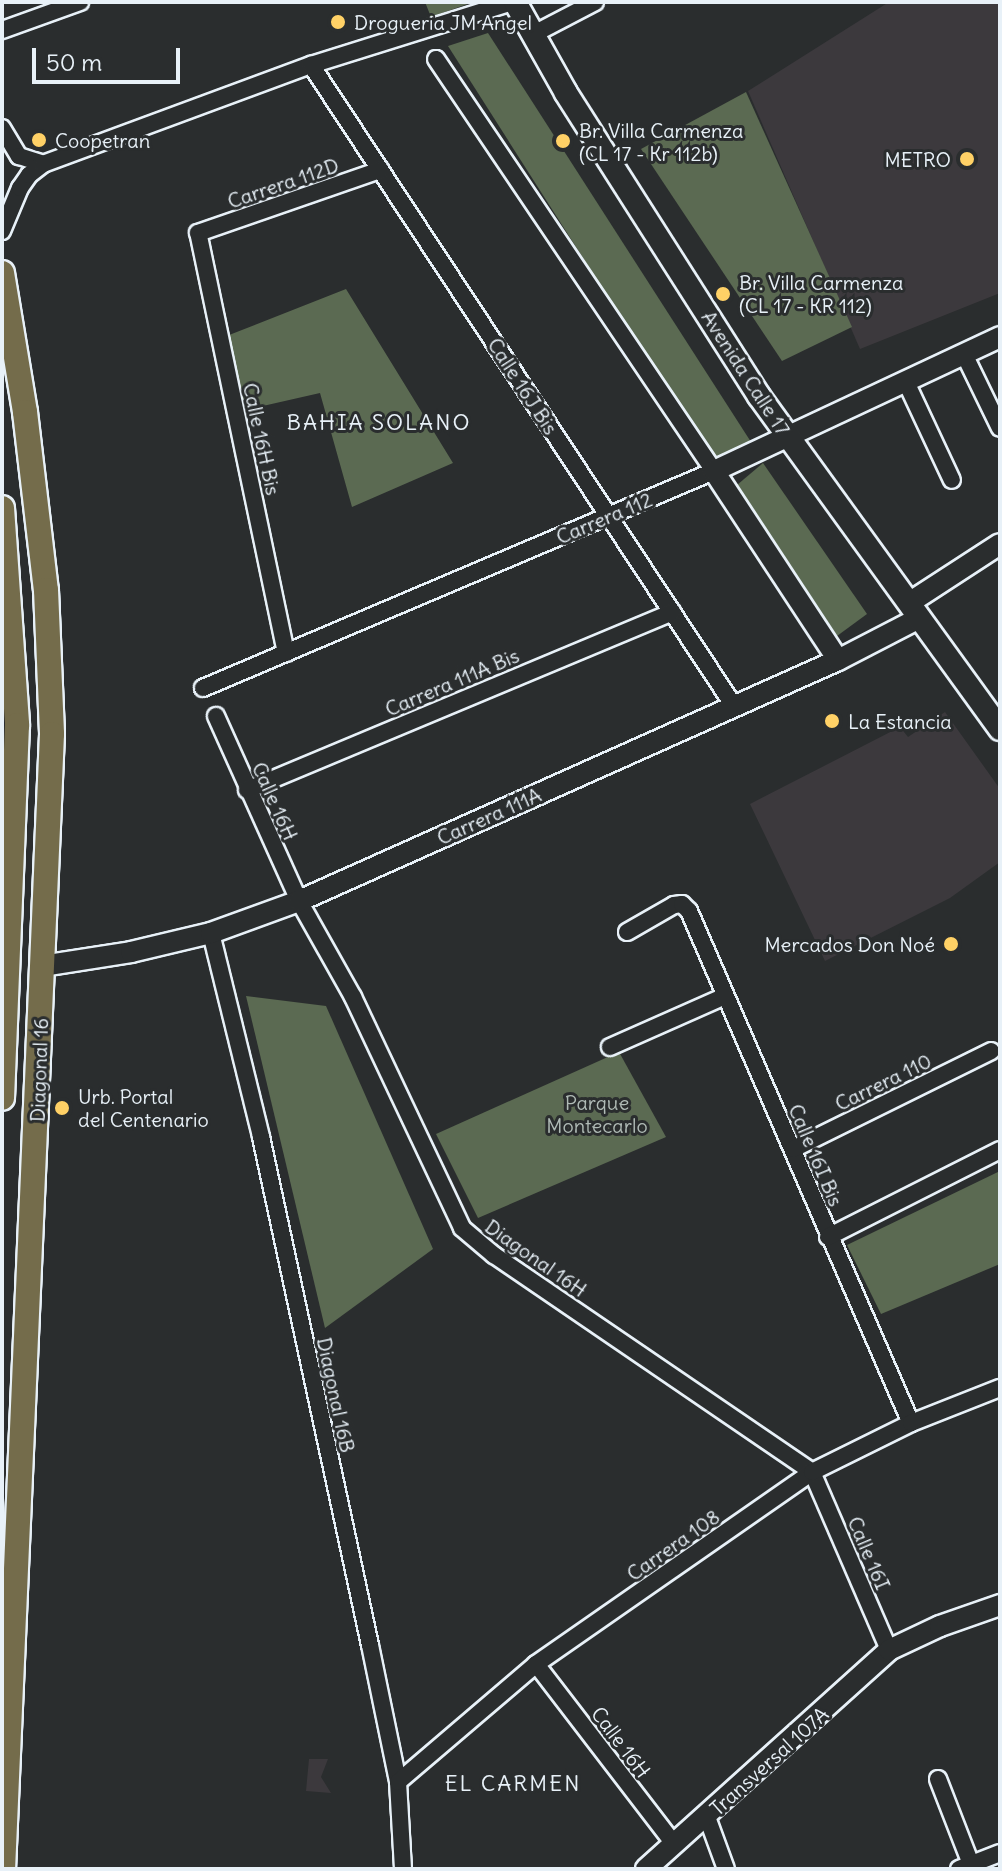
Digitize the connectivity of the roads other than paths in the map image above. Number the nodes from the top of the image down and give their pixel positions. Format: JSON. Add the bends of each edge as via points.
{"nodes":[{"id":1,"x":80,"y":2,"type":"edge"},
{"id":2,"x":514,"y":2,"type":"edge"},
{"id":3,"x":595,"y":2,"type":"edge"},
{"id":4,"x":2,"y":30,"type":"edge"},
{"id":5,"x":532,"y":35,"type":"junction"},
{"id":6,"x":436,"y":59,"type":"dead end"},
{"id":7,"x":311,"y":65,"type":"junction"},
{"id":8,"x":2,"y":128,"type":"edge"},
{"id":9,"x":43,"y":164,"type":"junction"},
{"id":10,"x":380,"y":170,"type":"junction"},
{"id":11,"x":2,"y":231,"type":"edge"},
{"id":12,"x":198,"y":233,"type":"joint"},
{"id":13,"x":2,"y":273,"type":"edge"},
{"id":14,"x":1000,"y":337,"type":"edge"},
{"id":15,"x":964,"y":354,"type":"junction"},
{"id":16,"x":906,"y":382,"type":"junction"},
{"id":17,"x":1000,"y":428,"type":"edge"},
{"id":18,"x":788,"y":438,"type":"junction"},
{"id":19,"x":714,"y":471,"type":"junction"},
{"id":20,"x":952,"y":480,"type":"dead end"},
{"id":21,"x":2,"y":508,"type":"edge"},
{"id":22,"x":609,"y":516,"type":"junction"},
{"id":23,"x":1000,"y":544,"type":"edge"},
{"id":24,"x":914,"y":610,"type":"junction"},
{"id":25,"x":672,"y":612,"type":"junction"},
{"id":26,"x":286,"y":653,"type":"junction"},
{"id":27,"x":838,"y":660,"type":"junction"},
{"id":28,"x":8,"y":668,"type":"edge"},
{"id":29,"x":203,"y":688,"type":"dead end"},
{"id":30,"x":734,"y":706,"type":"junction"},
{"id":31,"x":216,"y":716,"type":"dead end"},
{"id":32,"x":1000,"y":729,"type":"edge"},
{"id":33,"x":2,"y":742,"type":"edge"},
{"id":34,"x":247,"y":790,"type":"junction"},
{"id":35,"x":299,"y":901,"type":"junction"},
{"id":36,"x":627,"y":932,"type":"dead end"},
{"id":37,"x":211,"y":933,"type":"junction"},
{"id":38,"x":42,"y":966,"type":"junction"},
{"id":39,"x":725,"y":996,"type":"junction"},
{"id":40,"x":610,"y":1047,"type":"dead end"},
{"id":41,"x":991,"y":1051,"type":"dead end"},
{"id":42,"x":2,"y":1098,"type":"edge"},
{"id":43,"x":793,"y":1149,"type":"junction"},
{"id":44,"x":1000,"y":1150,"type":"edge"},
{"id":45,"x":828,"y":1237,"type":"junction"},
{"id":46,"x":1000,"y":1388,"type":"edge"},
{"id":47,"x":911,"y":1423,"type":"junction"},
{"id":48,"x":812,"y":1472,"type":"junction"},
{"id":49,"x":1000,"y":1605,"type":"edge"},
{"id":50,"x":889,"y":1650,"type":"junction"},
{"id":51,"x":536,"y":1664,"type":"junction"},
{"id":52,"x":938,"y":1779,"type":"dead end"},
{"id":53,"x":398,"y":1782,"type":"junction"},
{"id":54,"x":707,"y":1817,"type":"junction"},
{"id":55,"x":675,"y":1845,"type":"junction"},
{"id":56,"x":1000,"y":1853,"type":"edge"},
{"id":57,"x":965,"y":1866,"type":"edge"},
{"id":58,"x":3,"y":1869,"type":"edge"},
{"id":59,"x":403,"y":1869,"type":"edge"},
{"id":60,"x":646,"y":1869,"type":"edge"},
{"id":61,"x":726,"y":1869,"type":"edge"}],
"edges":[{"from":1,"to":4,"type":"street"},
{"from":2,"to":5,"type":"main road","name":"Avenida Calle 17"},
{"from":2,"to":7,"type":"street"},
{"from":3,"to":5,"type":"street"},
{"from":5,"to":18,"type":"main road","name":"Avenida Calle 17"},
{"from":6,"to":19,"type":"street"},
{"from":7,"to":9,"type":"street"},
{"from":7,"to":10,"type":"street","name":"Calle 16J Bis"},
{"from":8,"to":9,"type":"street","via":[[19,156]]},
{"from":9,"to":11,"type":"street","via":[[20,188]]},
{"from":10,"to":12,"type":"street","name":"Carrera 112D"},
{"from":10,"to":22,"type":"street","name":"Calle 16J Bis"},
{"from":12,"to":26,"type":"street","name":"Calle 16H Bis"},
{"from":13,"to":38,"type":"main road","name":"Diagonal 16","via":[[25,412],[49,635],[51,747]]},
{"from":14,"to":15,"type":"street","name":"Carrera 112"},
{"from":15,"to":16,"type":"street","name":"Carrera 112"},
{"from":15,"to":17,"type":"street"},
{"from":16,"to":18,"type":"street","name":"Carrera 112"},
{"from":16,"to":20,"type":"street"},
{"from":18,"to":19,"type":"street","name":"Carrera 112"},
{"from":18,"to":24,"type":"main road","name":"Avenida Calle 17"},
{"from":19,"to":22,"type":"street","name":"Carrera 112"},
{"from":19,"to":27,"type":"street"},
{"from":21,"to":28,"type":"main road","name":"Diagonal 16"},
{"from":22,"to":25,"type":"street","name":"Calle 16J Bis"},
{"from":22,"to":26,"type":"street","name":"Carrera 112"},
{"from":23,"to":24,"type":"street","name":"Carrera 111A"},
{"from":24,"to":27,"type":"street","name":"Carrera 111A"},
{"from":24,"to":32,"type":"main road","name":"Avenida Calle 17"},
{"from":25,"to":30,"type":"street","name":"Calle 16J Bis"},
{"from":25,"to":34,"type":"street","name":"Carrera 111A Bis"},
{"from":26,"to":29,"type":"street","name":"Carrera 112"},
{"from":27,"to":30,"type":"street","name":"Carrera 111A"},
{"from":28,"to":33,"type":"street","name":"Diagonal 16"},
{"from":28,"to":42,"type":"main road","name":"Diagonal 16","via":[[15,793]]},
{"from":30,"to":35,"type":"street","name":"Carrera 111A"},
{"from":31,"to":34,"type":"street","name":"Calle 16H"},
{"from":34,"to":35,"type":"street","name":"Calle 16H"},
{"from":35,"to":37,"type":"street","name":"Carrera 111A"},
{"from":35,"to":48,"type":"street","name":"Diagonal 16H","via":[[353,997],[462,1228]]},
{"from":36,"to":39,"type":"street","name":"Calle 16I Bis","via":[[682,904]]},
{"from":37,"to":38,"type":"street","name":"Carrera 111A"},
{"from":37,"to":53,"type":"street","name":"Diagonal 16B","via":[[264,1150]]},
{"from":38,"to":58,"type":"main road","name":"Diagonal 16"},
{"from":39,"to":40,"type":"street"},
{"from":39,"to":43,"type":"street","name":"Calle 16I Bis"},
{"from":41,"to":43,"type":"street","name":"Carrera 110"},
{"from":43,"to":45,"type":"street","name":"Calle 16I Bis"},
{"from":44,"to":45,"type":"street"},
{"from":45,"to":47,"type":"street","name":"Calle 16I Bis"},
{"from":46,"to":47,"type":"street","name":"Carrera 108"},
{"from":47,"to":48,"type":"street","name":"Carrera 108"},
{"from":48,"to":50,"type":"street","name":"Calle 16I"},
{"from":48,"to":51,"type":"street","name":"Carrera 108"},
{"from":49,"to":50,"type":"street","name":"Transversal 107A"},
{"from":50,"to":54,"type":"street","name":"Transversal 107A"},
{"from":51,"to":53,"type":"street","name":"Carrera 108"},
{"from":51,"to":55,"type":"street","name":"Calle 16H"},
{"from":52,"to":57,"type":"street"},
{"from":53,"to":59,"type":"street","name":"Diagonal 16B"},
{"from":54,"to":55,"type":"street","name":"Transversal 107A"},
{"from":54,"to":61,"type":"street"},
{"from":55,"to":60,"type":"street","name":"Transversal 107A"},
{"from":56,"to":57,"type":"street"}]}
